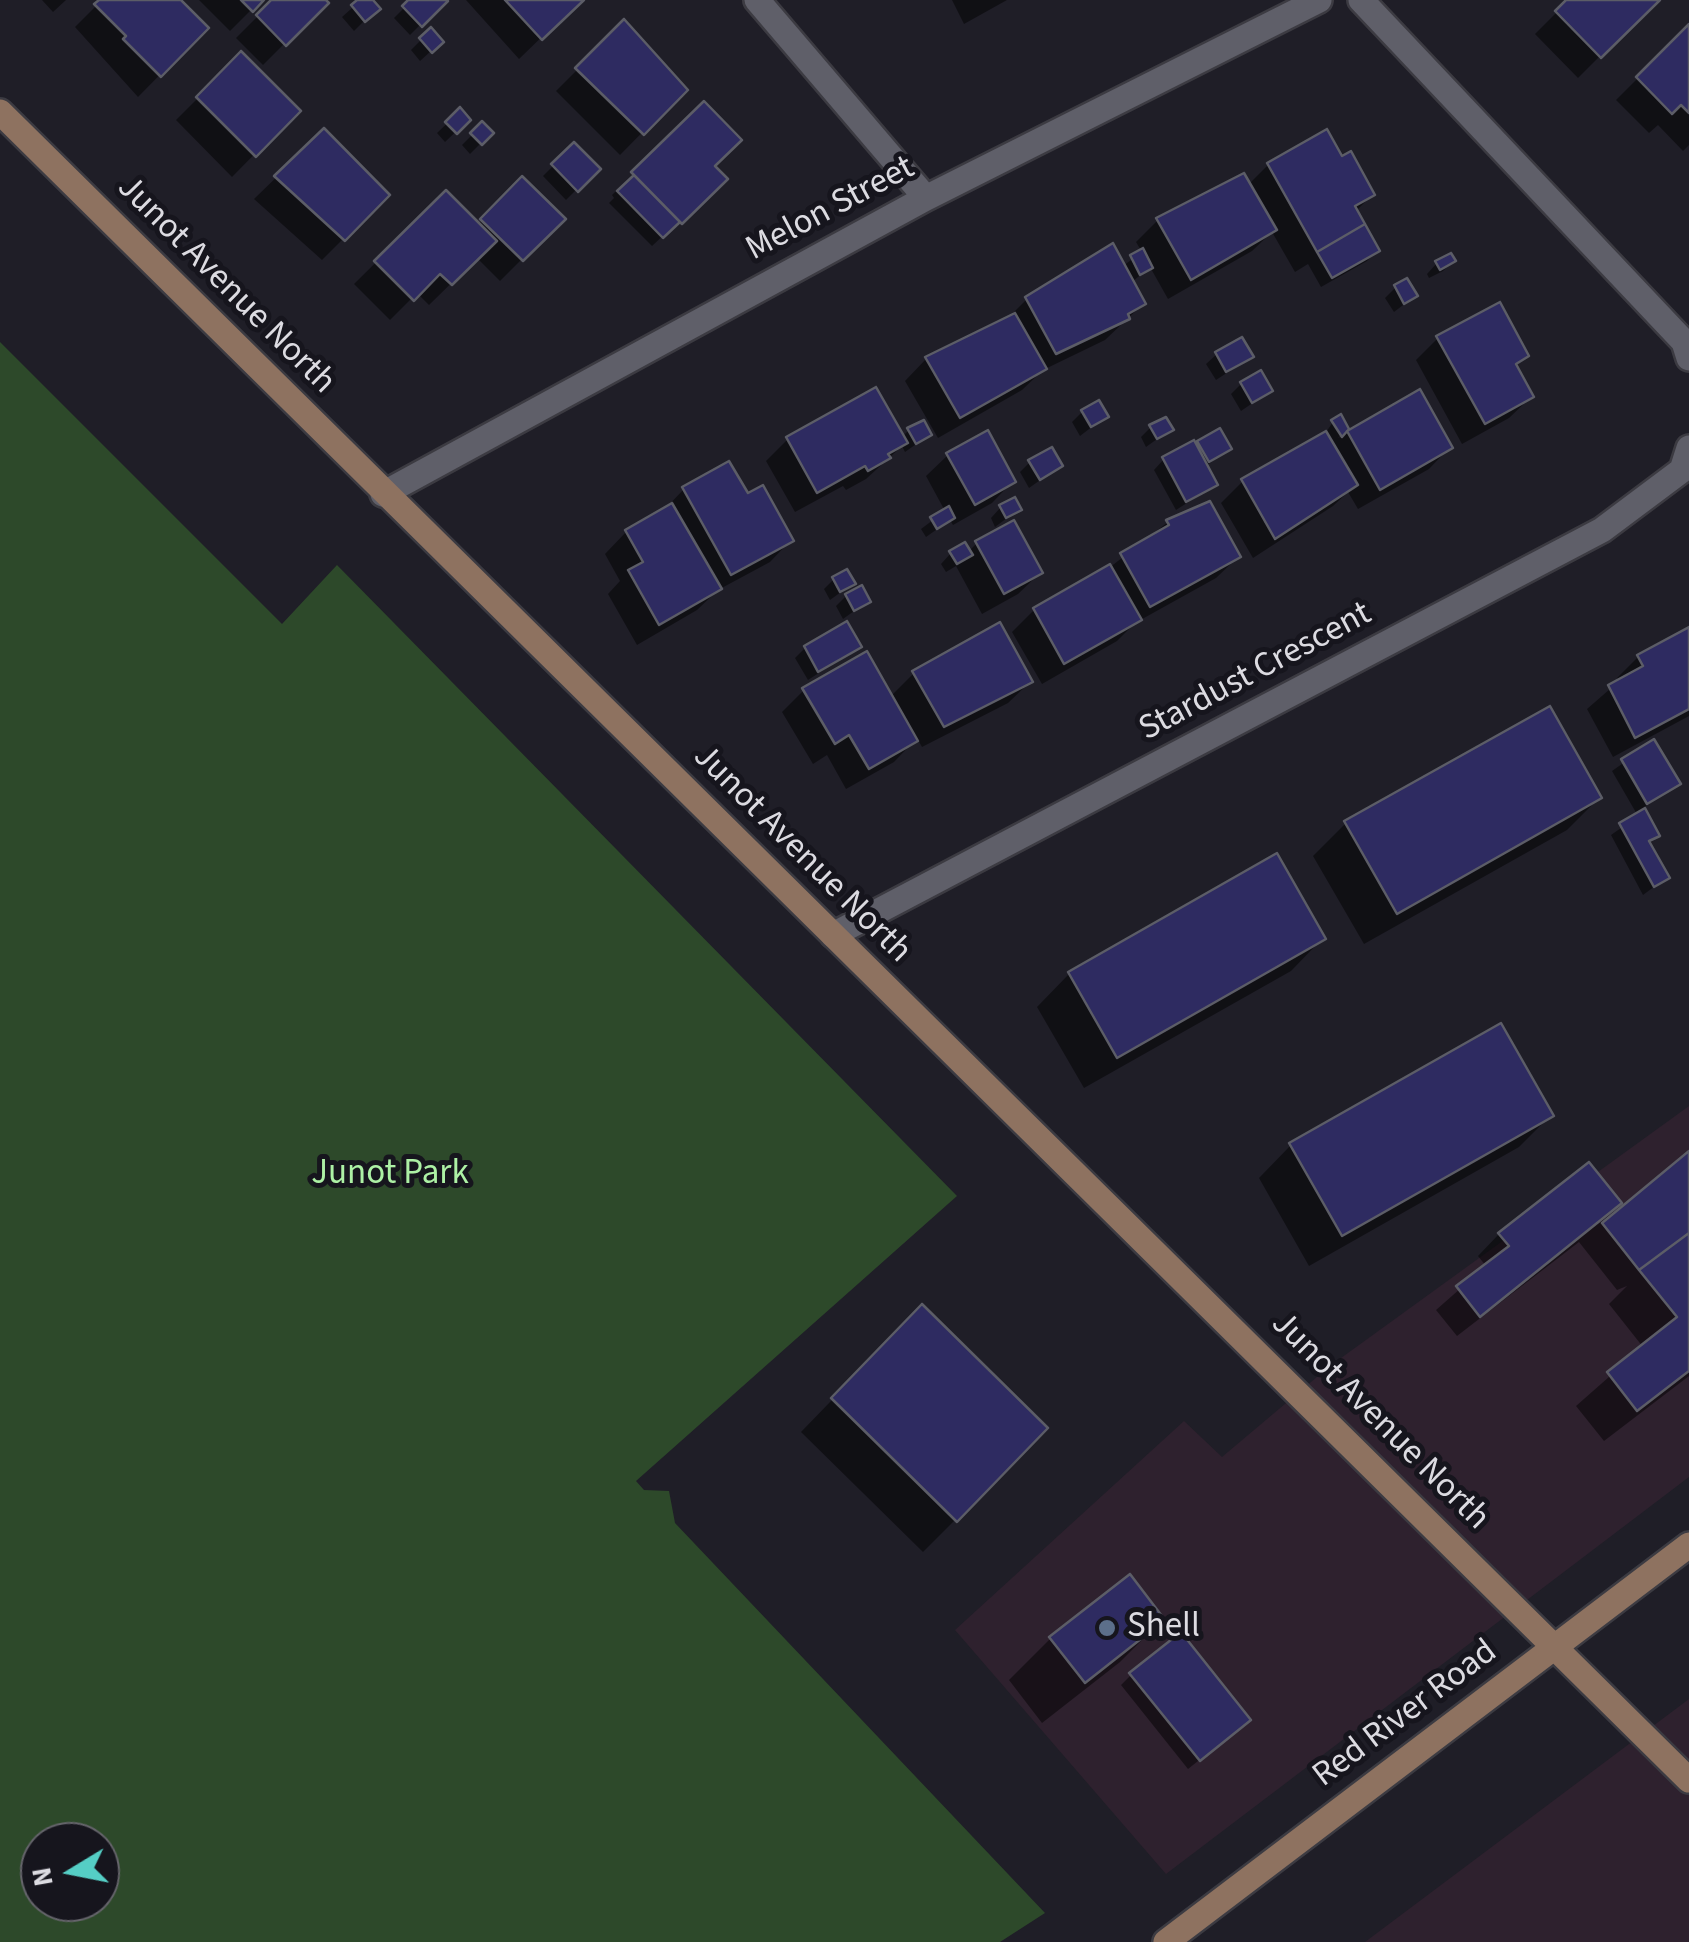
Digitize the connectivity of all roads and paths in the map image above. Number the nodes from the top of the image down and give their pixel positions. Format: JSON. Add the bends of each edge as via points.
{"nodes":[{"id":1,"x":757,"y":0,"type":"edge"},
{"id":2,"x":1318,"y":0,"type":"edge"},
{"id":3,"x":1361,"y":0,"type":"edge"},
{"id":4,"x":0,"y":112,"type":"edge"},
{"id":5,"x":926,"y":198,"type":"junction"},
{"id":6,"x":1689,"y":358,"type":"edge"},
{"id":7,"x":1689,"y":448,"type":"edge"},
{"id":8,"x":383,"y":494,"type":"junction"},
{"id":9,"x":834,"y":936,"type":"junction"},
{"id":10,"x":1689,"y":1545,"type":"edge"},
{"id":11,"x":1556,"y":1645,"type":"junction"},
{"id":12,"x":1689,"y":1780,"type":"edge"},
{"id":13,"x":1166,"y":1942,"type":"edge"}],
"edges":[{"from":1,"to":5,"type":"street"},
{"from":2,"to":5,"type":"street","name":"Melon Street"},
{"from":3,"to":6,"type":"street","via":[[1684,342]]},
{"from":4,"to":8,"type":"main road","name":"Junot Avenue North"},
{"from":5,"to":8,"type":"street","name":"Melon Street"},
{"from":7,"to":9,"type":"street","name":"Stardust Crescent","via":[[1682,470],[1602,530]]},
{"from":8,"to":9,"type":"main road","name":"Junot Avenue North"},
{"from":9,"to":11,"type":"main road","name":"Junot Avenue North"},
{"from":10,"to":11,"type":"main road","name":"Red River Road"},
{"from":11,"to":12,"type":"main road","name":"Junot Avenue North"},
{"from":11,"to":13,"type":"main road","name":"Red River Road"}]}
